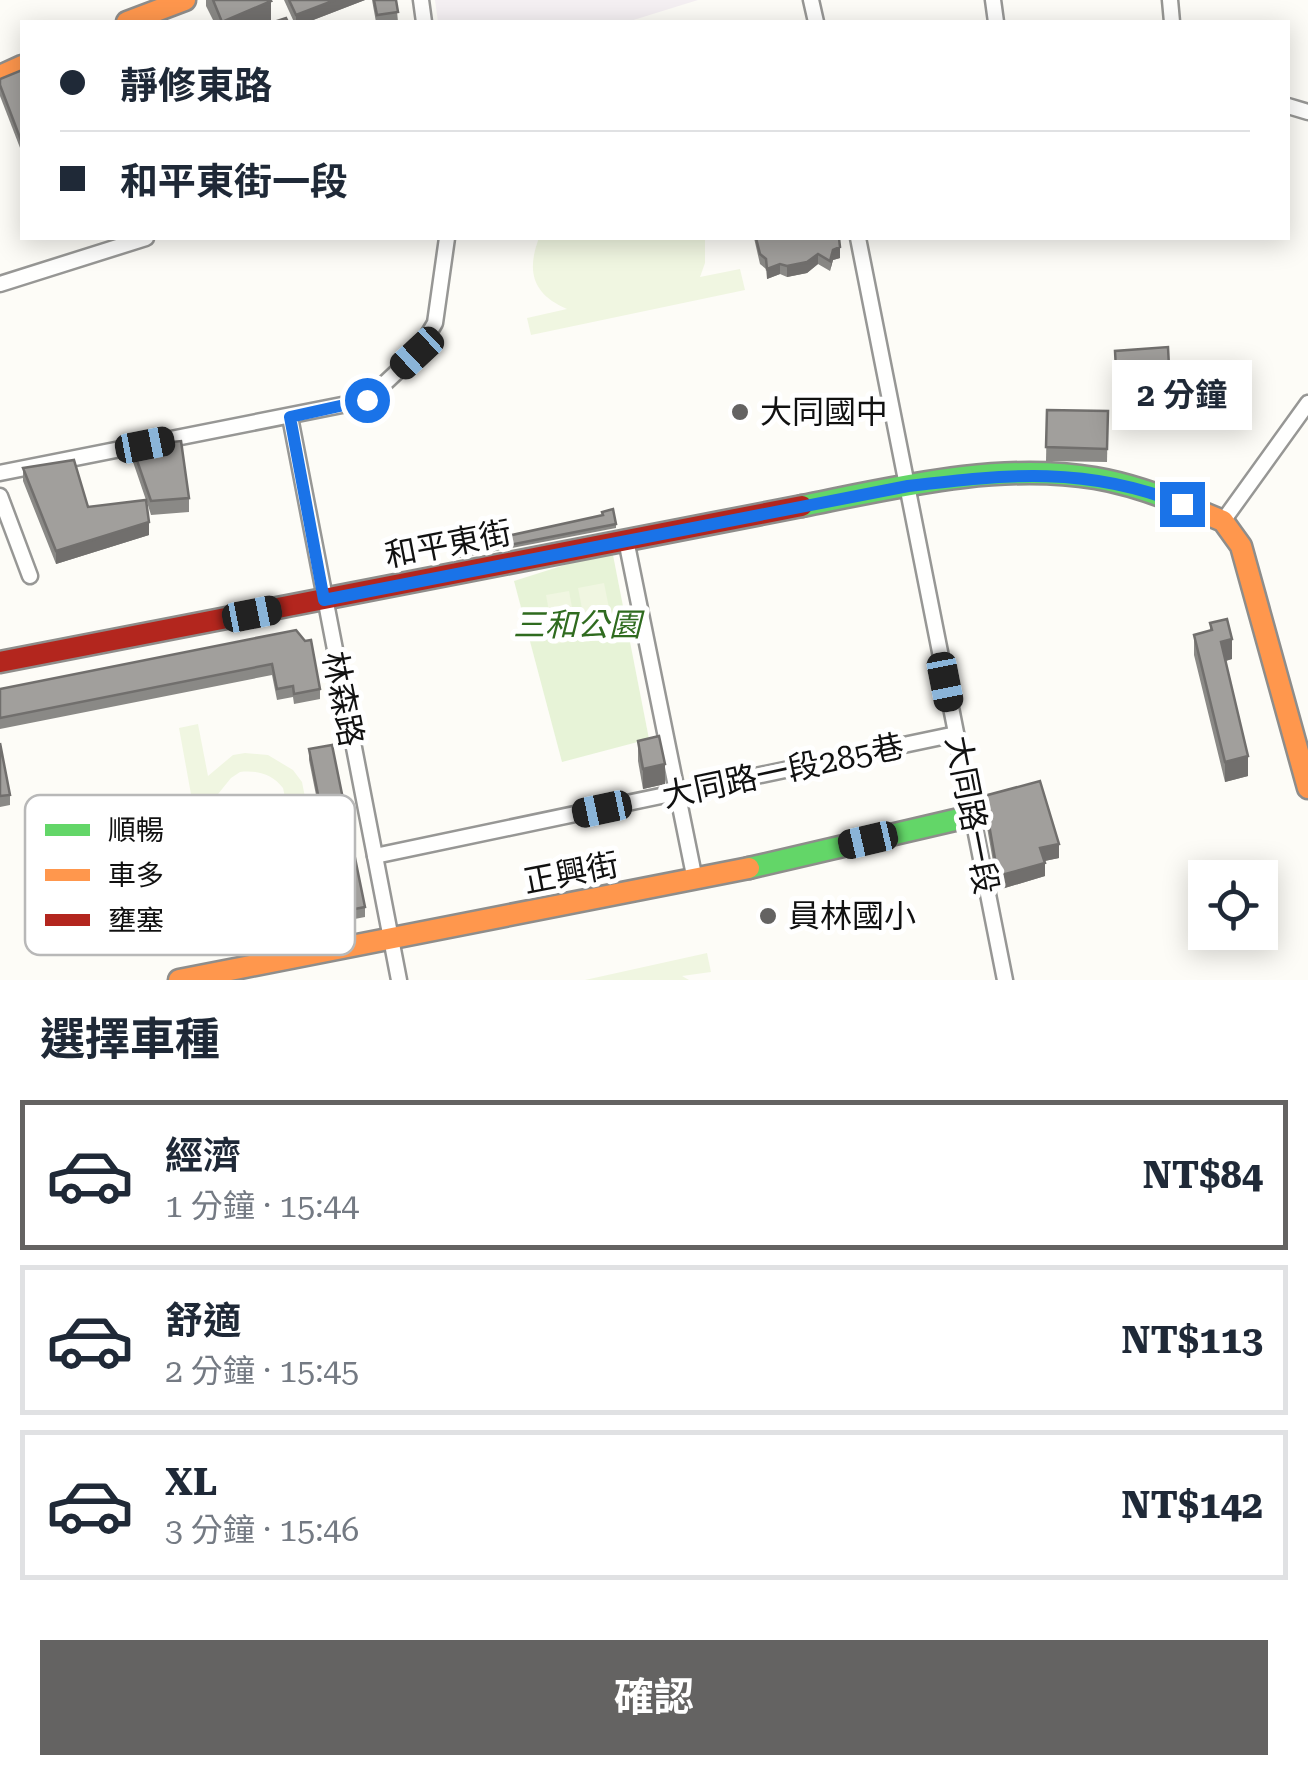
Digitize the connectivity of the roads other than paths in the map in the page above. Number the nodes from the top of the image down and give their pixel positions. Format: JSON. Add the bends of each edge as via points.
{"nodes":[{"id":1,"x":172,"y":2,"type":"edge"},
{"id":2,"x":132,"y":20,"type":"edge"},
{"id":3,"x":132,"y":240,"type":"edge"},
{"id":4,"x":447,"y":240,"type":"edge"},
{"id":5,"x":858,"y":240,"type":"edge"},
{"id":6,"x":105,"y":244,"type":"edge"},
{"id":7,"x":0,"y":284,"type":"edge"},
{"id":8,"x":1308,"y":403,"type":"edge"},
{"id":9,"x":290,"y":417,"type":"junction"},
{"id":10,"x":0,"y":473,"type":"edge"},
{"id":11,"x":908,"y":486,"type":"junction"},
{"id":12,"x":0,"y":496,"type":"edge"},
{"id":13,"x":1223,"y":521,"type":"junction"},
{"id":14,"x":626,"y":540,"type":"junction"},
{"id":15,"x":30,"y":576,"type":"dead end"},
{"id":16,"x":324,"y":600,"type":"junction"},
{"id":17,"x":0,"y":662,"type":"edge"},
{"id":18,"x":956,"y":734,"type":"junction"},
{"id":19,"x":1308,"y":788,"type":"edge"},
{"id":20,"x":678,"y":794,"type":"junction"},
{"id":21,"x":972,"y":816,"type":"junction"},
{"id":22,"x":375,"y":856,"type":"junction"},
{"id":23,"x":695,"y":880,"type":"junction"},
{"id":24,"x":391,"y":937,"type":"junction"},
{"id":25,"x":355,"y":944,"type":"edge"},
{"id":26,"x":302,"y":955,"type":"edge"},
{"id":27,"x":179,"y":980,"type":"edge"},
{"id":28,"x":399,"y":980,"type":"edge"},
{"id":29,"x":1005,"y":980,"type":"edge"}],
"edges":[{"from":1,"to":2,"type":"street"},
{"from":3,"to":6,"type":"street"},
{"from":4,"to":9,"type":"street","via":[[435,323],[417,353],[367,400]]},
{"from":5,"to":11,"type":"street","name":"大同路一段"},
{"from":6,"to":7,"type":"street"},
{"from":8,"to":13,"type":"street"},
{"from":9,"to":10,"type":"street"},
{"from":9,"to":16,"type":"street","name":"林森路"},
{"from":11,"to":13,"type":"street","name":"和平東街","via":[[1003,474],[1094,478]]},
{"from":11,"to":14,"type":"street","name":"和平東街"},
{"from":11,"to":18,"type":"street","name":"大同路一段"},
{"from":12,"to":15,"type":"street"},
{"from":13,"to":19,"type":"street","via":[[1242,546]]},
{"from":14,"to":16,"type":"street","name":"和平東街"},
{"from":14,"to":20,"type":"street"},
{"from":16,"to":17,"type":"street","name":"和平東街"},
{"from":16,"to":22,"type":"street","name":"林森路"},
{"from":18,"to":20,"type":"street","name":"大同路一段285巷"},
{"from":18,"to":21,"type":"street","name":"大同路一段"},
{"from":20,"to":22,"type":"street","name":"大同路一段285巷"},
{"from":20,"to":23,"type":"street"},
{"from":21,"to":23,"type":"street","name":"正興街"},
{"from":21,"to":29,"type":"street","name":"大同路一段"},
{"from":22,"to":24,"type":"street","name":"林森路"},
{"from":23,"to":24,"type":"street","name":"正興街"},
{"from":24,"to":25,"type":"street","name":"正興街"},
{"from":24,"to":28,"type":"street","name":"林森路"},
{"from":26,"to":27,"type":"street","name":"正興街"}]}
